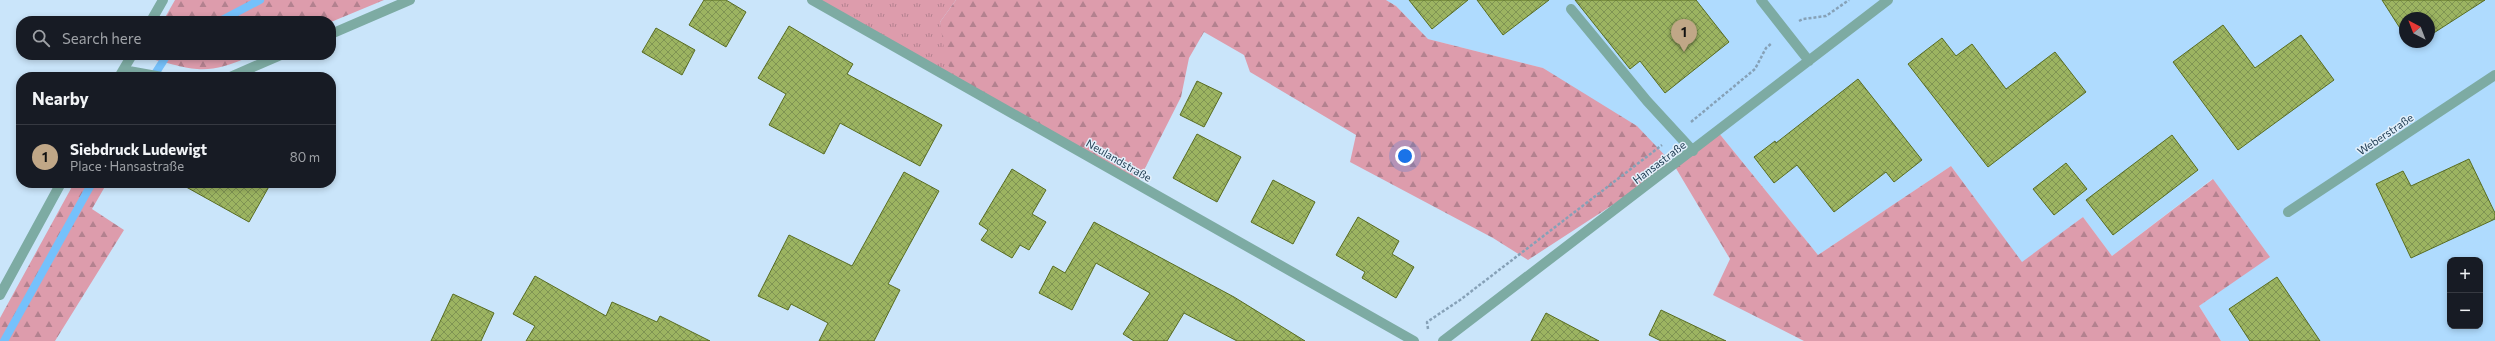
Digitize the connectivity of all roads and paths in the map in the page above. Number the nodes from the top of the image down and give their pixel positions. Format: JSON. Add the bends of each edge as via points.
{"nodes":[{"id":1,"x":163,"y":0,"type":"edge"},
{"id":2,"x":410,"y":0,"type":"edge"},
{"id":3,"x":812,"y":0,"type":"edge"},
{"id":4,"x":1761,"y":0,"type":"edge"},
{"id":5,"x":1849,"y":0,"type":"edge"},
{"id":6,"x":1888,"y":0,"type":"edge"},
{"id":7,"x":1570,"y":9,"type":"dead end"},
{"id":8,"x":154,"y":16,"type":"edge"},
{"id":9,"x":336,"y":32,"type":"edge"},
{"id":10,"x":1786,"y":32,"type":"junction"},
{"id":11,"x":129,"y":60,"type":"edge"},
{"id":12,"x":269,"y":60,"type":"edge"},
{"id":13,"x":1809,"y":61,"type":"junction"},
{"id":14,"x":122,"y":72,"type":"edge"},
{"id":15,"x":242,"y":72,"type":"edge"},
{"id":16,"x":2495,"y":75,"type":"edge"},
{"id":17,"x":1676,"y":134,"type":"junction"},
{"id":18,"x":1693,"y":151,"type":"junction"},
{"id":19,"x":58,"y":188,"type":"edge"},
{"id":20,"x":2288,"y":212,"type":"dead end"},
{"id":21,"x":0,"y":295,"type":"edge"},
{"id":22,"x":1429,"y":335,"type":"dead end"},
{"id":23,"x":1414,"y":341,"type":"edge"},
{"id":24,"x":1444,"y":341,"type":"edge"}],
"edges":[{"from":1,"to":8,"type":"street"},
{"from":2,"to":9,"type":"street"},
{"from":3,"to":23,"type":"street","name":"Neulandstraße"},
{"from":4,"to":10,"type":"street"},
{"from":5,"to":10,"type":"path","via":[[1826,16],[1802,19]]},
{"from":6,"to":13,"type":"street","name":"Hansastraße"},
{"from":7,"to":17,"type":"street"},
{"from":10,"to":13,"type":"street"},
{"from":10,"to":17,"type":"path","via":[[1766,48],[1755,69]]},
{"from":11,"to":14,"type":"street"},
{"from":12,"to":15,"type":"street"},
{"from":13,"to":18,"type":"street","name":"Hansastraße"},
{"from":16,"to":20,"type":"street","name":"Weberstraße"},
{"from":17,"to":18,"type":"street"},
{"from":17,"to":22,"type":"path","via":[[1460,300],[1427,322]]},
{"from":18,"to":24,"type":"street","name":"Hansastraße"},
{"from":19,"to":21,"type":"street"}]}
